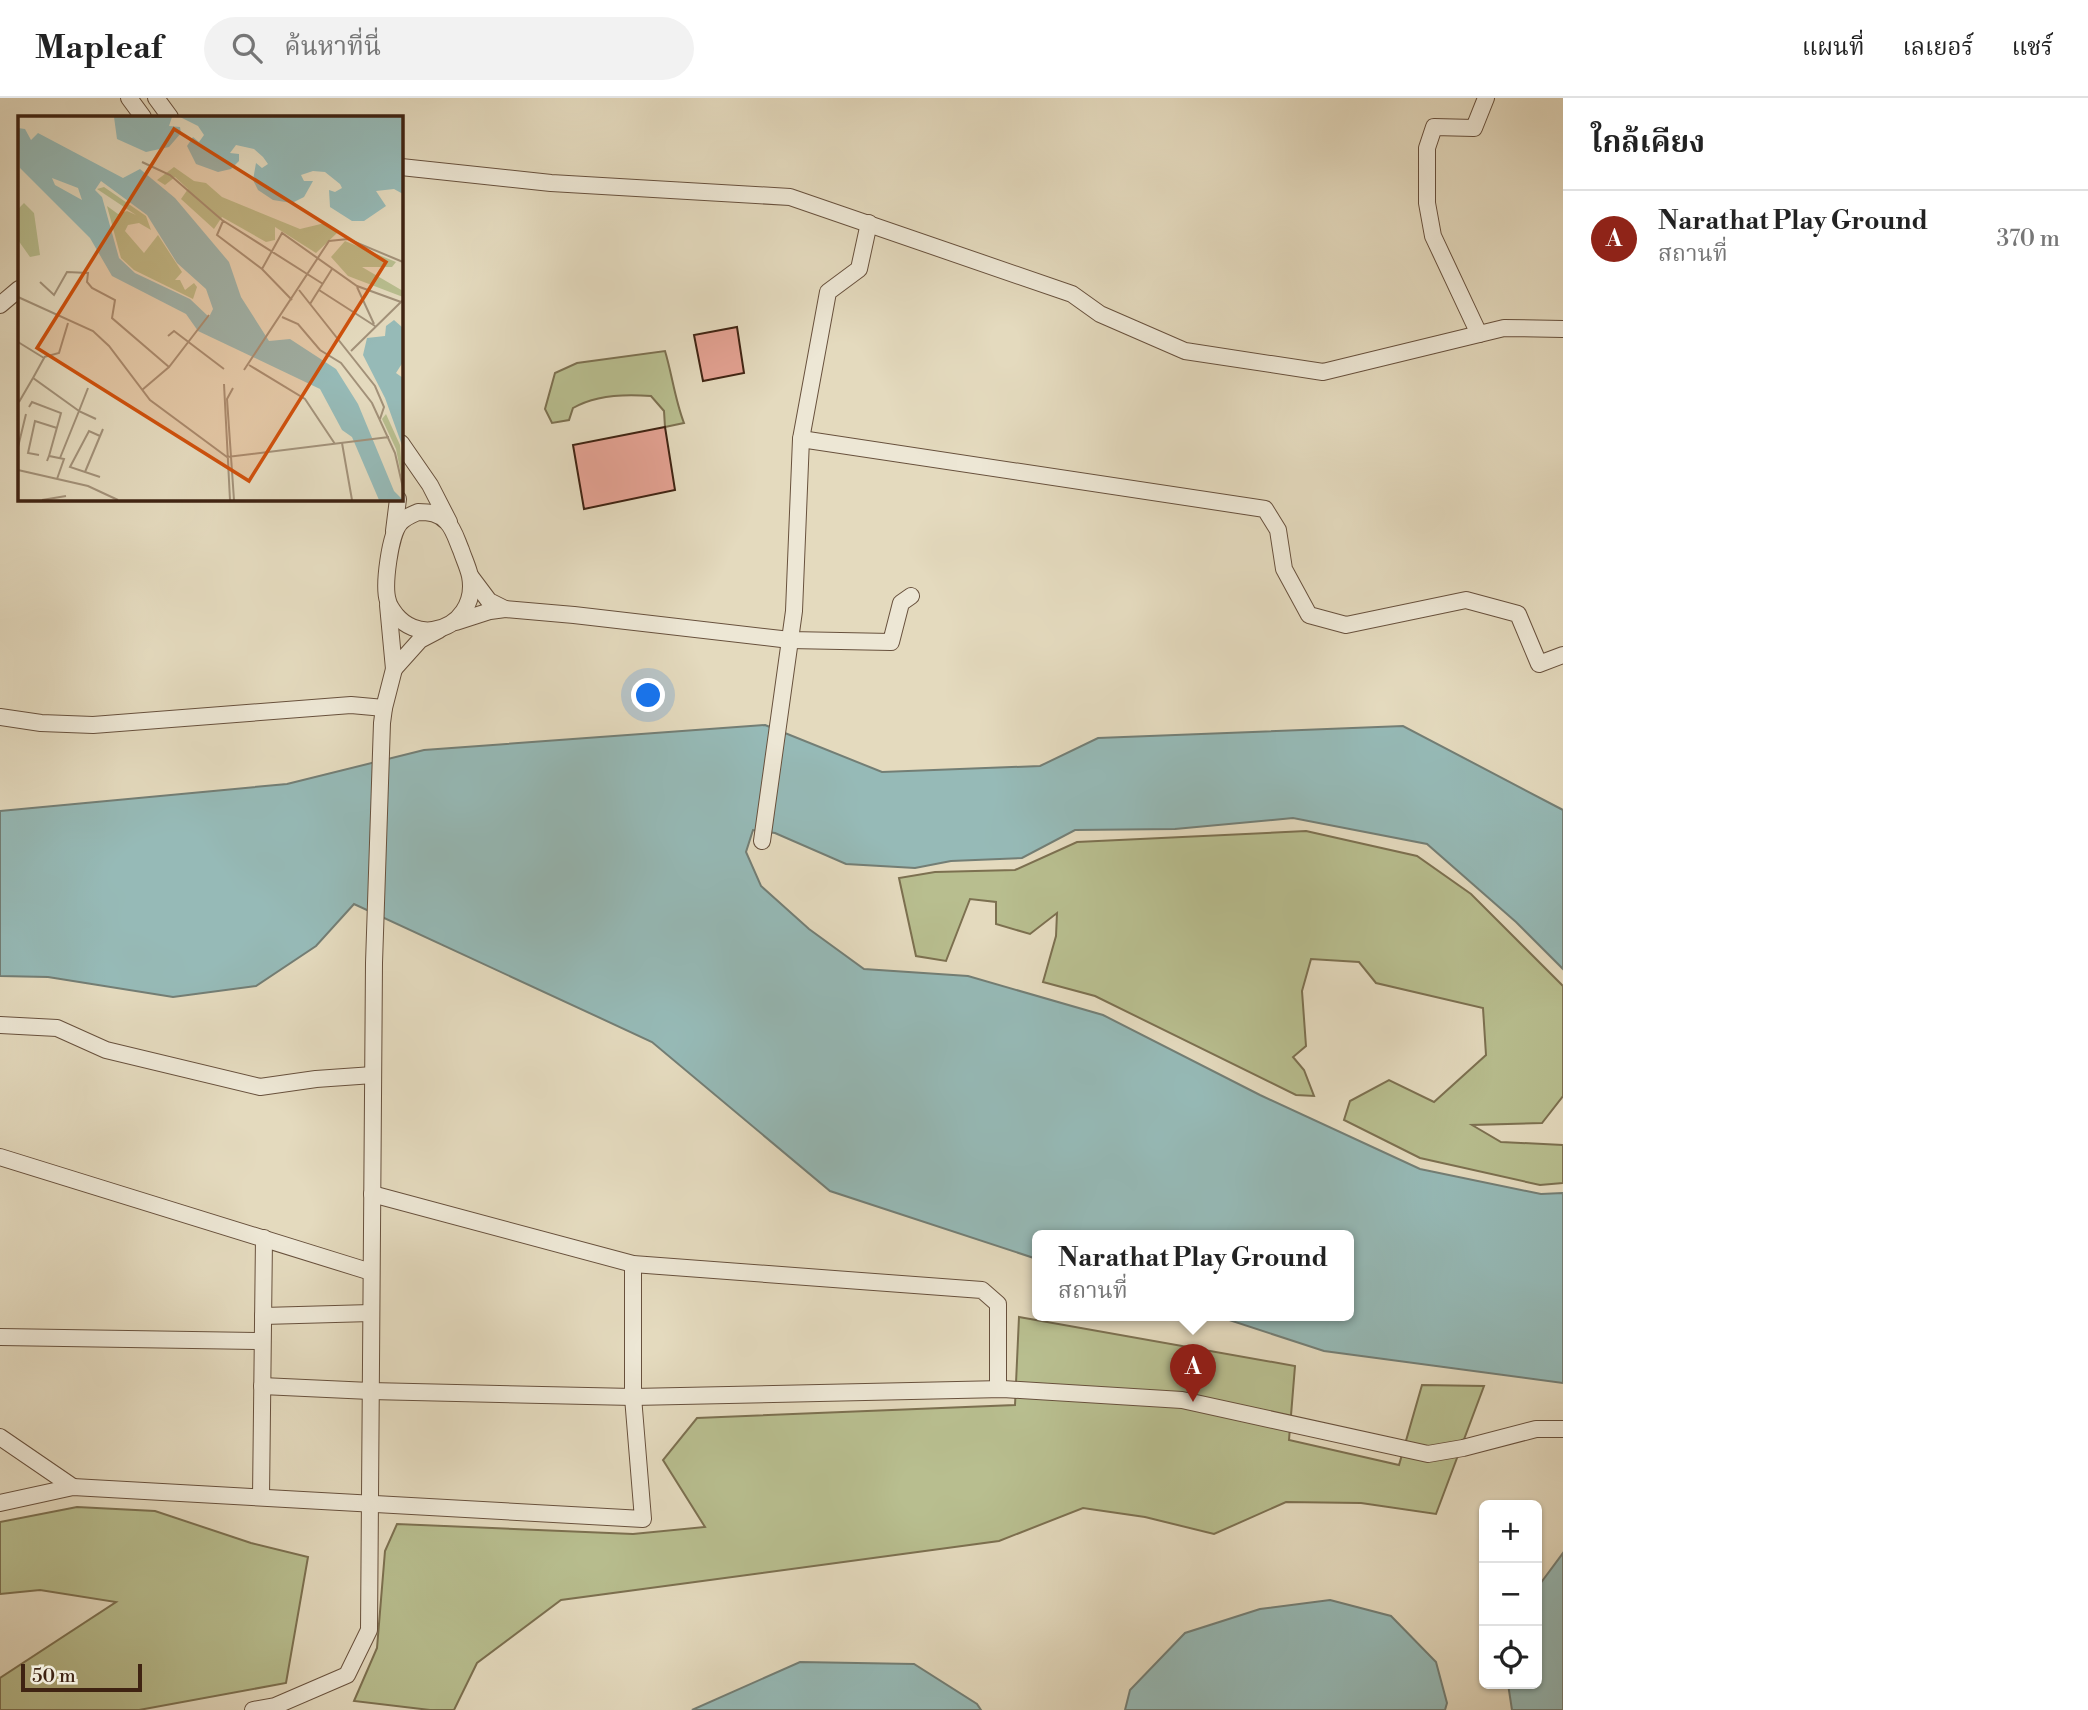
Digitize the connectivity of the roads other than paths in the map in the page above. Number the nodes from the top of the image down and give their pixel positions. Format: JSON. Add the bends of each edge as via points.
{"nodes":[{"id":1,"x":129,"y":98,"type":"edge"},
{"id":2,"x":156,"y":98,"type":"edge"},
{"id":3,"x":1486,"y":98,"type":"edge"},
{"id":4,"x":142,"y":116,"type":"edge"},
{"id":5,"x":169,"y":116,"type":"edge"},
{"id":6,"x":402,"y":167,"type":"edge"},
{"id":7,"x":869,"y":223,"type":"junction"},
{"id":8,"x":18,"y":290,"type":"edge"},
{"id":9,"x":0,"y":305,"type":"edge"},
{"id":10,"x":1563,"y":329,"type":"edge"},
{"id":11,"x":1479,"y":334,"type":"junction"},
{"id":12,"x":801,"y":439,"type":"junction"},
{"id":13,"x":402,"y":444,"type":"edge"},
{"id":14,"x":398,"y":500,"type":"edge"},
{"id":15,"x":453,"y":529,"type":"junction"},
{"id":16,"x":394,"y":533,"type":"junction"},
{"id":17,"x":470,"y":575,"type":"junction"},
{"id":18,"x":911,"y":596,"type":"dead end"},
{"id":19,"x":388,"y":600,"type":"junction"},
{"id":20,"x":505,"y":609,"type":"junction"},
{"id":21,"x":447,"y":626,"type":"junction"},
{"id":22,"x":790,"y":640,"type":"junction"},
{"id":23,"x":1563,"y":655,"type":"edge"},
{"id":24,"x":394,"y":669,"type":"junction"},
{"id":25,"x":383,"y":716,"type":"junction"},
{"id":26,"x":0,"y":717,"type":"edge"},
{"id":27,"x":762,"y":841,"type":"dead end"},
{"id":28,"x":0,"y":1025,"type":"edge"},
{"id":29,"x":373,"y":1075,"type":"junction"},
{"id":30,"x":0,"y":1157,"type":"edge"},
{"id":31,"x":372,"y":1194,"type":"junction"},
{"id":32,"x":264,"y":1238,"type":"junction"},
{"id":33,"x":633,"y":1264,"type":"junction"},
{"id":34,"x":371,"y":1272,"type":"junction"},
{"id":35,"x":371,"y":1313,"type":"junction"},
{"id":36,"x":263,"y":1316,"type":"junction"},
{"id":37,"x":0,"y":1337,"type":"edge"},
{"id":38,"x":262,"y":1341,"type":"junction"},
{"id":39,"x":262,"y":1386,"type":"junction"},
{"id":40,"x":998,"y":1389,"type":"junction"},
{"id":41,"x":370,"y":1391,"type":"junction"},
{"id":42,"x":633,"y":1397,"type":"junction"},
{"id":43,"x":1563,"y":1429,"type":"edge"},
{"id":44,"x":0,"y":1437,"type":"edge"},
{"id":45,"x":73,"y":1486,"type":"junction"},
{"id":46,"x":261,"y":1497,"type":"junction"},
{"id":47,"x":0,"y":1503,"type":"edge"},
{"id":48,"x":369,"y":1503,"type":"junction"},
{"id":49,"x":253,"y":1710,"type":"edge"}],
"edges":[{"from":1,"to":4,"type":"street"},
{"from":2,"to":5,"type":"street"},
{"from":3,"to":11,"type":"street","via":[[1474,128],[1434,127],[1427,148],[1427,203],[1433,236]]},
{"from":6,"to":7,"type":"street","via":[[551,183],[790,197]]},
{"from":7,"to":11,"type":"street","via":[[1072,293],[1100,314],[1185,351],[1323,372]]},
{"from":7,"to":12,"type":"street","via":[[859,269],[828,292]]},
{"from":8,"to":9,"type":"street"},
{"from":10,"to":11,"type":"street","via":[[1503,328]]},
{"from":12,"to":22,"type":"street"},
{"from":12,"to":23,"type":"street","via":[[1265,509],[1278,530],[1284,569],[1309,615],[1346,625],[1466,600],[1518,614],[1539,664]]},
{"from":13,"to":15,"type":"street"},
{"from":14,"to":16,"type":"street"},
{"from":15,"to":16,"type":"street","via":[[438,515],[418,512],[407,516]]},
{"from":15,"to":17,"type":"street"},
{"from":16,"to":19,"type":"street"},
{"from":17,"to":20,"type":"street","via":[[489,601]]},
{"from":17,"to":21,"type":"street","via":[[469,602],[463,614]]},
{"from":18,"to":22,"type":"street","via":[[901,603],[891,642]]},
{"from":19,"to":21,"type":"street","via":[[402,622],[414,628],[428,631]]},
{"from":19,"to":24,"type":"street"},
{"from":20,"to":21,"type":"street"},
{"from":20,"to":22,"type":"street"},
{"from":21,"to":24,"type":"street","via":[[420,640]]},
{"from":22,"to":27,"type":"street"},
{"from":24,"to":25,"type":"street"},
{"from":25,"to":26,"type":"street","via":[[351,705],[93,725]]},
{"from":25,"to":29,"type":"street"},
{"from":28,"to":29,"type":"street","via":[[57,1028],[106,1050],[260,1087]]},
{"from":29,"to":31,"type":"street"},
{"from":30,"to":32,"type":"street"},
{"from":31,"to":33,"type":"street"},
{"from":31,"to":34,"type":"street"},
{"from":32,"to":34,"type":"street"},
{"from":32,"to":36,"type":"street"},
{"from":33,"to":40,"type":"street","via":[[982,1290],[998,1304]]},
{"from":33,"to":42,"type":"street"},
{"from":34,"to":35,"type":"street"},
{"from":35,"to":36,"type":"street"},
{"from":35,"to":41,"type":"street"},
{"from":36,"to":38,"type":"street"},
{"from":37,"to":38,"type":"street"},
{"from":38,"to":39,"type":"street"},
{"from":39,"to":41,"type":"street"},
{"from":39,"to":46,"type":"street"},
{"from":40,"to":42,"type":"street"},
{"from":40,"to":43,"type":"street","via":[[1182,1400],[1428,1454],[1536,1429]]},
{"from":41,"to":42,"type":"street"},
{"from":41,"to":48,"type":"street"},
{"from":42,"to":48,"type":"street","via":[[643,1519]]},
{"from":44,"to":45,"type":"street"},
{"from":45,"to":46,"type":"street"},
{"from":45,"to":47,"type":"street"},
{"from":46,"to":48,"type":"street"},
{"from":48,"to":49,"type":"street","via":[[369,1630],[347,1675],[275,1706]]}]}
